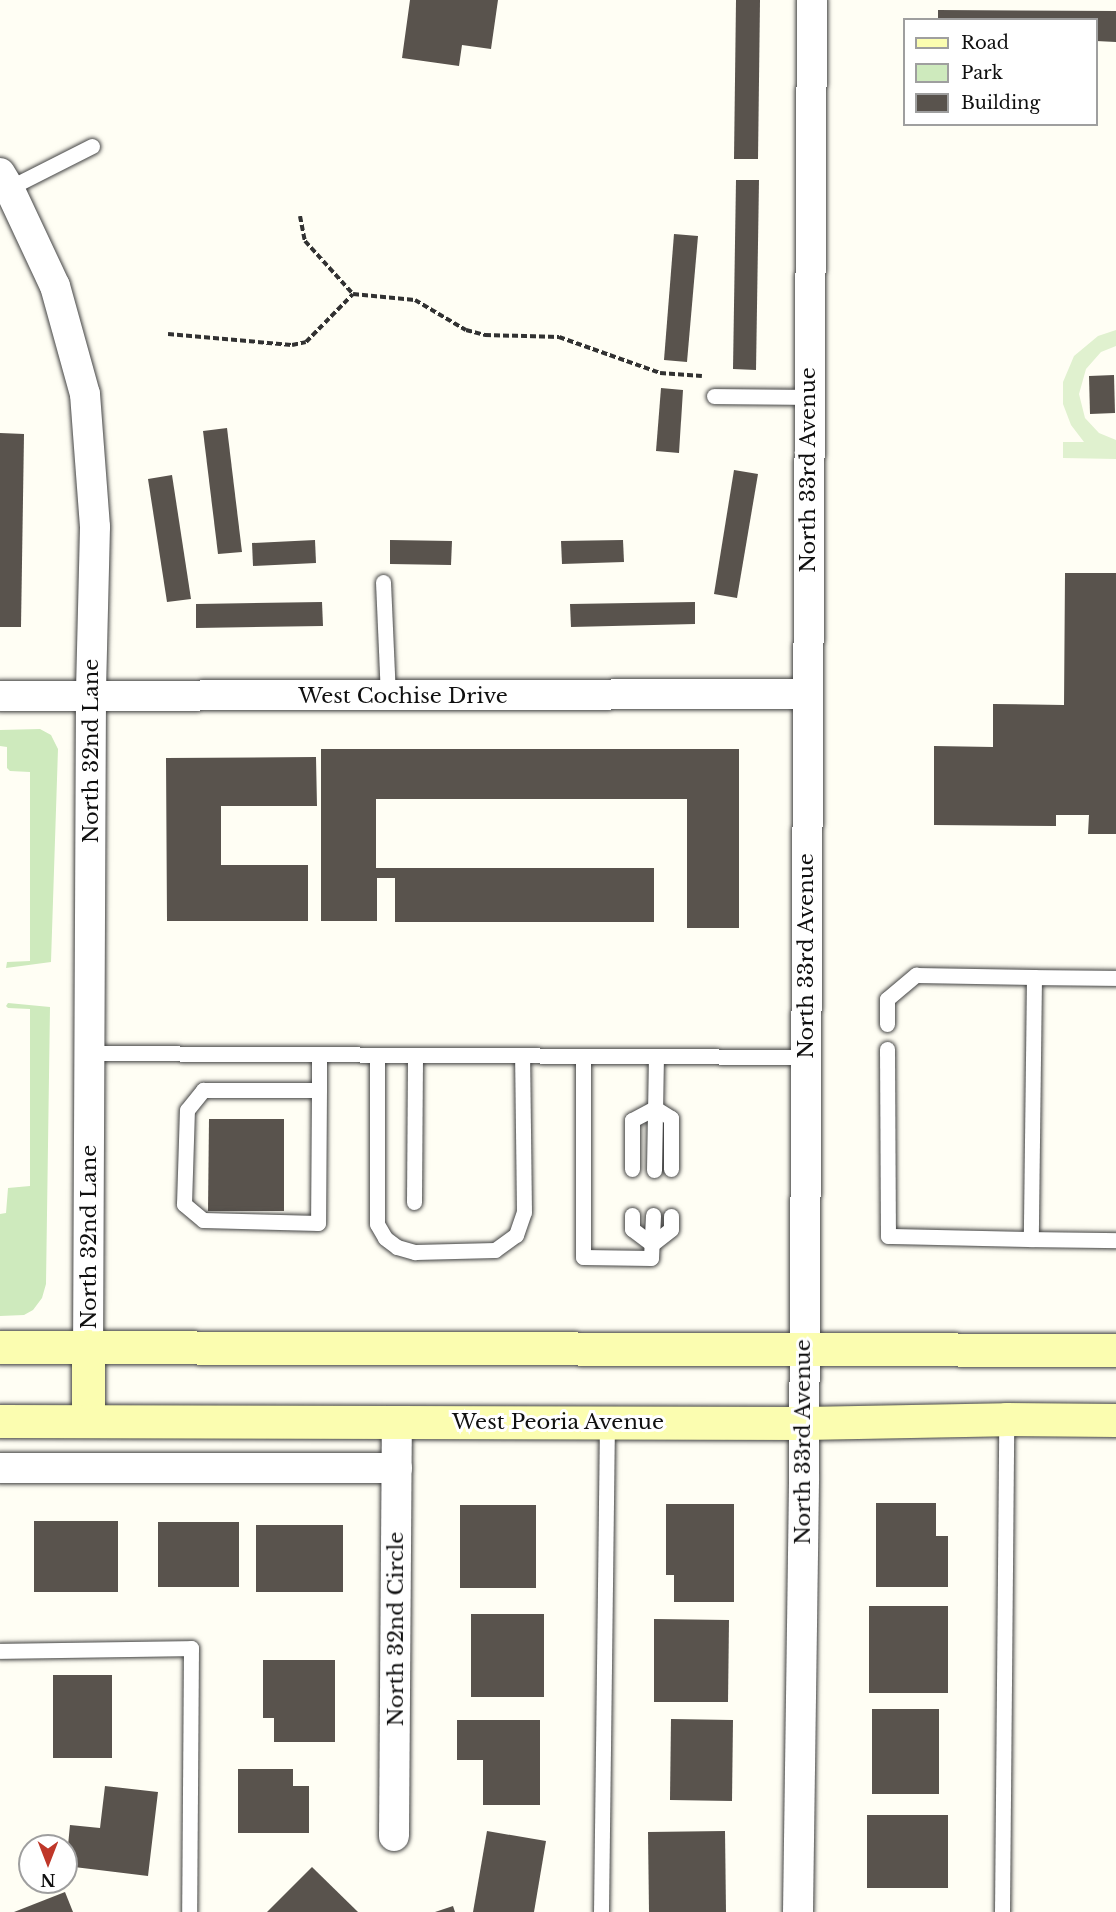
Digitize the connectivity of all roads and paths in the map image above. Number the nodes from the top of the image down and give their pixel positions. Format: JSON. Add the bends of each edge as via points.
{"nodes":[{"id":1,"x":812,"y":0,"type":"edge"},
{"id":2,"x":92,"y":146,"type":"dead end"},
{"id":3,"x":5,"y":180,"type":"edge"},
{"id":4,"x":300,"y":216,"type":"dead end"},
{"id":5,"x":353,"y":294,"type":"junction"},
{"id":6,"x":168,"y":334,"type":"dead end"},
{"id":7,"x":703,"y":376,"type":"dead end"},
{"id":8,"x":714,"y":396,"type":"dead end"},
{"id":9,"x":808,"y":397,"type":"junction"},
{"id":10,"x":383,"y":582,"type":"dead end"},
{"id":11,"x":806,"y":694,"type":"junction"},
{"id":12,"x":0,"y":696,"type":"edge"},
{"id":13,"x":91,"y":696,"type":"junction"},
{"id":14,"x":388,"y":696,"type":"junction"},
{"id":15,"x":1034,"y":977,"type":"junction"},
{"id":16,"x":1116,"y":978,"type":"edge"},
{"id":17,"x":887,"y":1024,"type":"dead end"},
{"id":18,"x":887,"y":1049,"type":"dead end"},
{"id":19,"x":89,"y":1053,"type":"junction"},
{"id":20,"x":319,"y":1055,"type":"junction"},
{"id":21,"x":376,"y":1055,"type":"junction"},
{"id":22,"x":415,"y":1055,"type":"junction"},
{"id":23,"x":522,"y":1056,"type":"junction"},
{"id":24,"x":584,"y":1056,"type":"junction"},
{"id":25,"x":656,"y":1057,"type":"junction"},
{"id":26,"x":806,"y":1057,"type":"junction"},
{"id":27,"x":319,"y":1090,"type":"junction"},
{"id":28,"x":655,"y":1108,"type":"junction"},
{"id":29,"x":632,"y":1169,"type":"dead end"},
{"id":30,"x":671,"y":1169,"type":"dead end"},
{"id":31,"x":654,"y":1170,"type":"dead end"},
{"id":32,"x":414,"y":1202,"type":"dead end"},
{"id":33,"x":632,"y":1215,"type":"dead end"},
{"id":34,"x":653,"y":1215,"type":"dead end"},
{"id":35,"x":671,"y":1216,"type":"dead end"},
{"id":36,"x":1030,"y":1239,"type":"junction"},
{"id":37,"x":1116,"y":1240,"type":"edge"},
{"id":38,"x":652,"y":1244,"type":"junction"},
{"id":39,"x":88,"y":1346,"type":"junction"},
{"id":40,"x":0,"y":1347,"type":"edge"},
{"id":41,"x":803,"y":1349,"type":"junction"},
{"id":42,"x":1116,"y":1350,"type":"edge"},
{"id":43,"x":1006,"y":1419,"type":"junction"},
{"id":44,"x":1116,"y":1420,"type":"edge"},
{"id":45,"x":0,"y":1421,"type":"edge"},
{"id":46,"x":88,"y":1421,"type":"junction"},
{"id":47,"x":397,"y":1421,"type":"junction"},
{"id":48,"x":607,"y":1422,"type":"junction"},
{"id":49,"x":804,"y":1423,"type":"junction"},
{"id":50,"x":0,"y":1468,"type":"edge"},
{"id":51,"x":398,"y":1468,"type":"junction"},
{"id":52,"x":0,"y":1652,"type":"edge"},
{"id":53,"x":394,"y":1836,"type":"dead end"},
{"id":54,"x":189,"y":1912,"type":"edge"},
{"id":55,"x":602,"y":1912,"type":"edge"},
{"id":56,"x":798,"y":1912,"type":"edge"},
{"id":57,"x":1002,"y":1912,"type":"edge"}],
"edges":[{"from":1,"to":9,"type":"street","name":"North 33rd Avenue"},
{"from":2,"to":3,"type":"lane"},
{"from":3,"to":13,"type":"street","name":"North 32nd Lane","via":[[55,286],[86,394],[95,527]]},
{"from":4,"to":5,"type":"path","via":[[305,241]]},
{"from":5,"to":6,"type":"path","via":[[306,342],[292,345]]},
{"from":5,"to":7,"type":"path","via":[[416,300],[466,330],[485,335],[559,337],[660,373]]},
{"from":8,"to":9,"type":"lane"},
{"from":9,"to":11,"type":"street","name":"North 33rd Avenue"},
{"from":10,"to":14,"type":"lane"},
{"from":11,"to":14,"type":"street","name":"West Cochise Drive"},
{"from":11,"to":26,"type":"street","name":"North 33rd Avenue"},
{"from":12,"to":13,"type":"street","name":"West Cochise Drive"},
{"from":13,"to":14,"type":"street","name":"West Cochise Drive"},
{"from":13,"to":19,"type":"street","name":"North 32nd Lane"},
{"from":15,"to":16,"type":"lane"},
{"from":15,"to":17,"type":"lane","via":[[916,975],[887,999]]},
{"from":15,"to":36,"type":"lane"},
{"from":18,"to":36,"type":"lane","via":[[888,1236]]},
{"from":19,"to":20,"type":"lane"},
{"from":19,"to":39,"type":"street","name":"North 32nd Lane"},
{"from":20,"to":21,"type":"lane"},
{"from":20,"to":27,"type":"lane"},
{"from":21,"to":22,"type":"lane"},
{"from":21,"to":23,"type":"lane","via":[[377,1224],[385,1238],[397,1247],[415,1252],[495,1250],[516,1234],[524,1212]]},
{"from":22,"to":23,"type":"lane"},
{"from":22,"to":32,"type":"lane"},
{"from":23,"to":24,"type":"lane"},
{"from":24,"to":25,"type":"lane"},
{"from":24,"to":38,"type":"lane","via":[[584,1257],[651,1258]]},
{"from":25,"to":26,"type":"lane"},
{"from":25,"to":28,"type":"lane"},
{"from":26,"to":41,"type":"street","name":"North 33rd Avenue"},
{"from":27,"to":27,"type":"lane","via":[[318,1223],[203,1220],[184,1204],[187,1110],[203,1090]]},
{"from":28,"to":29,"type":"lane","via":[[632,1120]]},
{"from":28,"to":30,"type":"lane","via":[[672,1118]]},
{"from":28,"to":31,"type":"lane"},
{"from":33,"to":38,"type":"lane","via":[[632,1229]]},
{"from":34,"to":38,"type":"lane"},
{"from":35,"to":38,"type":"lane","via":[[671,1229]]},
{"from":36,"to":37,"type":"lane"},
{"from":39,"to":40,"type":"main road"},
{"from":39,"to":41,"type":"main road"},
{"from":39,"to":46,"type":"main road"},
{"from":41,"to":42,"type":"main road"},
{"from":41,"to":49,"type":"street","name":"North 33rd Avenue"},
{"from":43,"to":44,"type":"main road","name":"West Peoria Avenue"},
{"from":43,"to":49,"type":"main road","name":"West Peoria Avenue"},
{"from":43,"to":57,"type":"lane"},
{"from":45,"to":46,"type":"main road","name":"West Peoria Avenue"},
{"from":46,"to":47,"type":"main road","name":"West Peoria Avenue"},
{"from":47,"to":48,"type":"main road","name":"West Peoria Avenue"},
{"from":47,"to":51,"type":"street","name":"North 32nd Circle"},
{"from":48,"to":49,"type":"main road","name":"West Peoria Avenue"},
{"from":48,"to":55,"type":"lane"},
{"from":49,"to":56,"type":"street","name":"North 33rd Avenue"},
{"from":50,"to":51,"type":"street"},
{"from":51,"to":53,"type":"street","name":"North 32nd Circle"},
{"from":52,"to":54,"type":"lane","via":[[191,1648]]}]}
